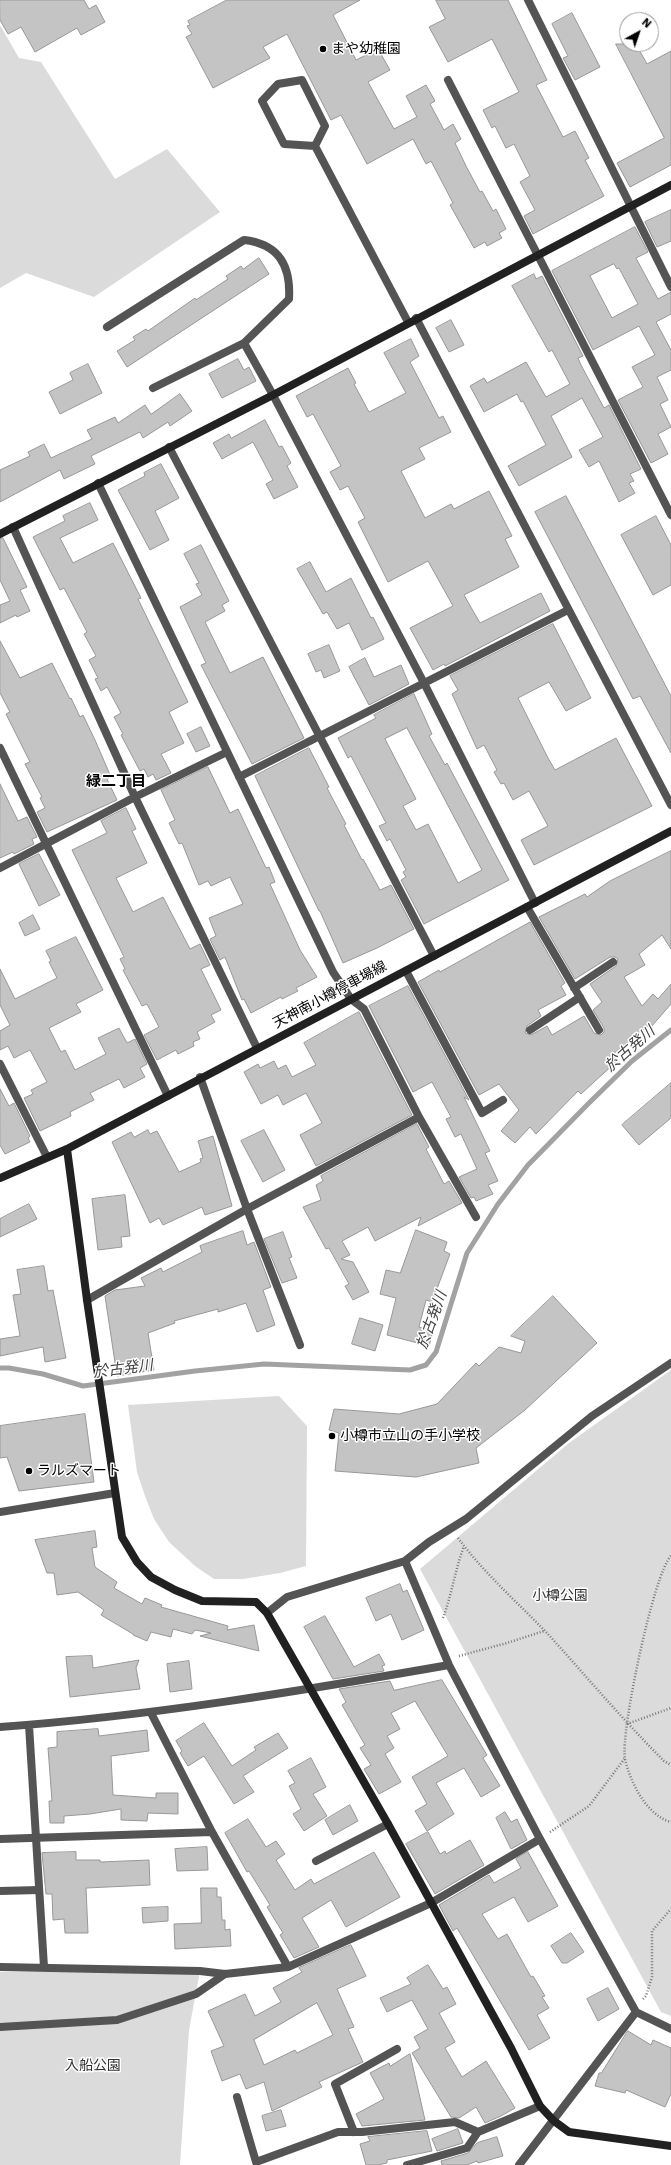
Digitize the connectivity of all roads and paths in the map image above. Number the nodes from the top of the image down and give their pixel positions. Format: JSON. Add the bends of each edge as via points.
{"nodes":[{"id":1,"x":528,"y":0,"type":"edge"},
{"id":2,"x":448,"y":80,"type":"dead end"},
{"id":3,"x":315,"y":146,"type":"junction"},
{"id":4,"x":671,"y":185,"type":"edge"},
{"id":5,"x":629,"y":206,"type":"junction"},
{"id":6,"x":536,"y":255,"type":"junction"},
{"id":7,"x":671,"y":287,"type":"edge"},
{"id":8,"x":416,"y":318,"type":"junction"},
{"id":9,"x":408,"y":322,"type":"junction"},
{"id":10,"x":107,"y":327,"type":"dead end"},
{"id":11,"x":244,"y":343,"type":"junction"},
{"id":12,"x":153,"y":388,"type":"dead end"},
{"id":13,"x":273,"y":395,"type":"junction"},
{"id":14,"x":169,"y":447,"type":"junction"},
{"id":15,"x":98,"y":483,"type":"junction"},
{"id":16,"x":671,"y":515,"type":"edge"},
{"id":17,"x":13,"y":527,"type":"junction"},
{"id":18,"x":0,"y":534,"type":"edge"},
{"id":19,"x":568,"y":610,"type":"junction"},
{"id":20,"x":424,"y":683,"type":"junction"},
{"id":21,"x":319,"y":736,"type":"junction"},
{"id":22,"x":0,"y":748,"type":"edge"},
{"id":23,"x":227,"y":752,"type":"junction"},
{"id":24,"x":239,"y":777,"type":"junction"},
{"id":25,"x":135,"y":797,"type":"junction"},
{"id":26,"x":671,"y":805,"type":"edge"},
{"id":27,"x":671,"y":831,"type":"edge"},
{"id":28,"x":45,"y":845,"type":"junction"},
{"id":29,"x":0,"y":868,"type":"edge"},
{"id":30,"x":531,"y":904,"type":"junction"},
{"id":31,"x":434,"y":956,"type":"junction"},
{"id":32,"x":613,"y":962,"type":"dead end"},
{"id":33,"x":406,"y":970,"type":"junction"},
{"id":34,"x":574,"y":988,"type":"junction"},
{"id":35,"x":580,"y":997,"type":"junction"},
{"id":36,"x":351,"y":999,"type":"junction"},
{"id":37,"x":530,"y":1030,"type":"dead end"},
{"id":38,"x":599,"y":1030,"type":"dead end"},
{"id":39,"x":257,"y":1048,"type":"junction"},
{"id":40,"x":0,"y":1064,"type":"edge"},
{"id":41,"x":200,"y":1077,"type":"junction"},
{"id":42,"x":168,"y":1096,"type":"junction"},
{"id":43,"x":503,"y":1100,"type":"dead end"},
{"id":44,"x":419,"y":1117,"type":"junction"},
{"id":45,"x":67,"y":1149,"type":"junction"},
{"id":46,"x":47,"y":1157,"type":"junction"},
{"id":47,"x":0,"y":1178,"type":"edge"},
{"id":48,"x":247,"y":1209,"type":"junction"},
{"id":49,"x":476,"y":1217,"type":"dead end"},
{"id":50,"x":87,"y":1300,"type":"junction"},
{"id":51,"x":300,"y":1345,"type":"dead end"},
{"id":52,"x":671,"y":1363,"type":"edge"},
{"id":53,"x":116,"y":1493,"type":"junction"},
{"id":54,"x":0,"y":1512,"type":"edge"},
{"id":55,"x":451,"y":1528,"type":"junction"},
{"id":56,"x":464,"y":1546,"type":"junction"},
{"id":57,"x":671,"y":1556,"type":"edge"},
{"id":58,"x":404,"y":1561,"type":"junction"},
{"id":59,"x":267,"y":1613,"type":"junction"},
{"id":60,"x":544,"y":1630,"type":"junction"},
{"id":61,"x":436,"y":1635,"type":"junction"},
{"id":62,"x":448,"y":1662,"type":"junction"},
{"id":63,"x":310,"y":1689,"type":"junction"},
{"id":64,"x":671,"y":1708,"type":"edge"},
{"id":65,"x":151,"y":1713,"type":"junction"},
{"id":66,"x":627,"y":1724,"type":"junction"},
{"id":67,"x":29,"y":1725,"type":"junction"},
{"id":68,"x":0,"y":1727,"type":"edge"},
{"id":69,"x":625,"y":1758,"type":"junction"},
{"id":70,"x":671,"y":1765,"type":"edge"},
{"id":71,"x":671,"y":1822,"type":"edge"},
{"id":72,"x":388,"y":1824,"type":"junction"},
{"id":73,"x":212,"y":1832,"type":"junction"},
{"id":74,"x":35,"y":1838,"type":"junction"},
{"id":75,"x":540,"y":1838,"type":"junction"},
{"id":76,"x":0,"y":1839,"type":"edge"},
{"id":77,"x":316,"y":1861,"type":"dead end"},
{"id":78,"x":39,"y":1890,"type":"junction"},
{"id":79,"x":0,"y":1891,"type":"edge"},
{"id":80,"x":431,"y":1903,"type":"junction"},
{"id":81,"x":671,"y":1909,"type":"edge"},
{"id":82,"x":0,"y":1967,"type":"edge"},
{"id":83,"x":44,"y":1967,"type":"junction"},
{"id":84,"x":288,"y":1967,"type":"junction"},
{"id":85,"x":224,"y":1974,"type":"junction"},
{"id":86,"x":634,"y":2009,"type":"junction"},
{"id":87,"x":0,"y":2027,"type":"edge"},
{"id":88,"x":671,"y":2029,"type":"edge"},
{"id":89,"x":397,"y":2049,"type":"dead end"},
{"id":90,"x":237,"y":2097,"type":"dead end"},
{"id":91,"x":540,"y":2106,"type":"junction"},
{"id":92,"x":554,"y":2121,"type":"junction"},
{"id":93,"x":354,"y":2132,"type":"junction"},
{"id":94,"x":478,"y":2132,"type":"junction"},
{"id":95,"x":671,"y":2146,"type":"edge"},
{"id":96,"x":407,"y":2165,"type":"edge"},
{"id":97,"x":519,"y":2165,"type":"edge"}],
"edges":[{"from":1,"to":5,"type":"street"},
{"from":2,"to":6,"type":"street"},
{"from":3,"to":3,"type":"street","via":[[284,144],[262,101],[278,84],[302,80],[325,126]]},
{"from":3,"to":9,"type":"street"},
{"from":4,"to":5,"type":"street"},
{"from":5,"to":6,"type":"street"},
{"from":5,"to":7,"type":"street"},
{"from":6,"to":8,"type":"street"},
{"from":6,"to":16,"type":"street"},
{"from":8,"to":9,"type":"street"},
{"from":8,"to":19,"type":"street"},
{"from":9,"to":13,"type":"street"},
{"from":10,"to":11,"type":"street","via":[[244,240],[257,241],[271,247],[288,271],[289,299]]},
{"from":11,"to":12,"type":"street"},
{"from":11,"to":13,"type":"street"},
{"from":13,"to":14,"type":"street"},
{"from":13,"to":20,"type":"street"},
{"from":14,"to":15,"type":"street"},
{"from":14,"to":21,"type":"street"},
{"from":15,"to":17,"type":"street"},
{"from":15,"to":23,"type":"street"},
{"from":17,"to":18,"type":"street"},
{"from":17,"to":25,"type":"street"},
{"from":19,"to":20,"type":"street"},
{"from":19,"to":26,"type":"street"},
{"from":20,"to":21,"type":"street"},
{"from":20,"to":30,"type":"street"},
{"from":21,"to":24,"type":"street"},
{"from":21,"to":31,"type":"street"},
{"from":22,"to":28,"type":"street"},
{"from":23,"to":24,"type":"street"},
{"from":23,"to":25,"type":"street"},
{"from":24,"to":36,"type":"street","via":[[333,972]]},
{"from":25,"to":28,"type":"street"},
{"from":25,"to":39,"type":"street"},
{"from":27,"to":30,"type":"street","name":"天神南小樽停車場線"},
{"from":28,"to":29,"type":"street"},
{"from":28,"to":42,"type":"street"},
{"from":30,"to":31,"type":"street","name":"天神南小樽停車場線"},
{"from":30,"to":34,"type":"street"},
{"from":31,"to":33,"type":"street","name":"天神南小樽停車場線"},
{"from":32,"to":34,"type":"street"},
{"from":33,"to":36,"type":"street","name":"天神南小樽停車場線"},
{"from":33,"to":43,"type":"street","via":[[482,1113]]},
{"from":34,"to":35,"type":"street"},
{"from":35,"to":37,"type":"street"},
{"from":35,"to":38,"type":"street"},
{"from":36,"to":39,"type":"street","name":"天神南小樽停車場線"},
{"from":36,"to":44,"type":"street","via":[[364,1009]]},
{"from":39,"to":41,"type":"street","name":"天神南小樽停車場線"},
{"from":40,"to":46,"type":"street"},
{"from":41,"to":42,"type":"street","name":"天神南小樽停車場線"},
{"from":41,"to":48,"type":"street"},
{"from":42,"to":45,"type":"street","name":"天神南小樽停車場線"},
{"from":44,"to":48,"type":"street"},
{"from":44,"to":49,"type":"street"},
{"from":45,"to":46,"type":"street","name":"天神南小樽停車場線"},
{"from":45,"to":50,"type":"street"},
{"from":46,"to":47,"type":"street","name":"天神南小樽停車場線"},
{"from":48,"to":50,"type":"street"},
{"from":48,"to":51,"type":"street"},
{"from":50,"to":53,"type":"street"},
{"from":52,"to":55,"type":"street","via":[[592,1416],[466,1519]]},
{"from":53,"to":54,"type":"street"},
{"from":53,"to":59,"type":"street","via":[[122,1537],[137,1562],[151,1577],[202,1601],[256,1602]]},
{"from":55,"to":56,"type":"path"},
{"from":55,"to":58,"type":"street"},
{"from":56,"to":60,"type":"path"},
{"from":56,"to":61,"type":"path","via":[[455,1570],[448,1604]]},
{"from":57,"to":66,"type":"path","via":[[654,1595],[634,1678]]},
{"from":58,"to":59,"type":"street","via":[[286,1597]]},
{"from":58,"to":61,"type":"street"},
{"from":59,"to":63,"type":"street"},
{"from":60,"to":62,"type":"path"},
{"from":60,"to":66,"type":"path"},
{"from":61,"to":62,"type":"street"},
{"from":62,"to":63,"type":"street"},
{"from":62,"to":75,"type":"street"},
{"from":63,"to":65,"type":"street"},
{"from":63,"to":72,"type":"street"},
{"from":64,"to":66,"type":"path"},
{"from":65,"to":67,"type":"street"},
{"from":65,"to":73,"type":"street"},
{"from":66,"to":69,"type":"path"},
{"from":66,"to":70,"type":"path"},
{"from":67,"to":68,"type":"street"},
{"from":67,"to":74,"type":"street"},
{"from":69,"to":71,"type":"path","via":[[643,1802],[662,1820]]},
{"from":69,"to":75,"type":"path","via":[[589,1806]]},
{"from":72,"to":77,"type":"street"},
{"from":72,"to":80,"type":"street"},
{"from":73,"to":74,"type":"street"},
{"from":73,"to":84,"type":"street"},
{"from":74,"to":76,"type":"street"},
{"from":74,"to":78,"type":"street"},
{"from":75,"to":80,"type":"street"},
{"from":75,"to":86,"type":"street"},
{"from":78,"to":79,"type":"street"},
{"from":78,"to":83,"type":"street"},
{"from":80,"to":84,"type":"street"},
{"from":80,"to":91,"type":"street"},
{"from":81,"to":86,"type":"path","via":[[652,1931],[652,1977],[646,1996]]},
{"from":82,"to":83,"type":"street"},
{"from":83,"to":85,"type":"street","via":[[200,1971]]},
{"from":84,"to":85,"type":"street"},
{"from":85,"to":87,"type":"street","via":[[196,1994],[117,2020]]},
{"from":86,"to":88,"type":"street"},
{"from":86,"to":92,"type":"street"},
{"from":89,"to":93,"type":"street","via":[[335,2084]]},
{"from":90,"to":93,"type":"street","via":[[256,2162],[338,2132]]},
{"from":91,"to":92,"type":"street"},
{"from":91,"to":94,"type":"street"},
{"from":92,"to":95,"type":"street","via":[[569,2132]]},
{"from":92,"to":97,"type":"street"},
{"from":93,"to":94,"type":"street","via":[[455,2122]]},
{"from":94,"to":96,"type":"street","via":[[467,2148]]}]}
